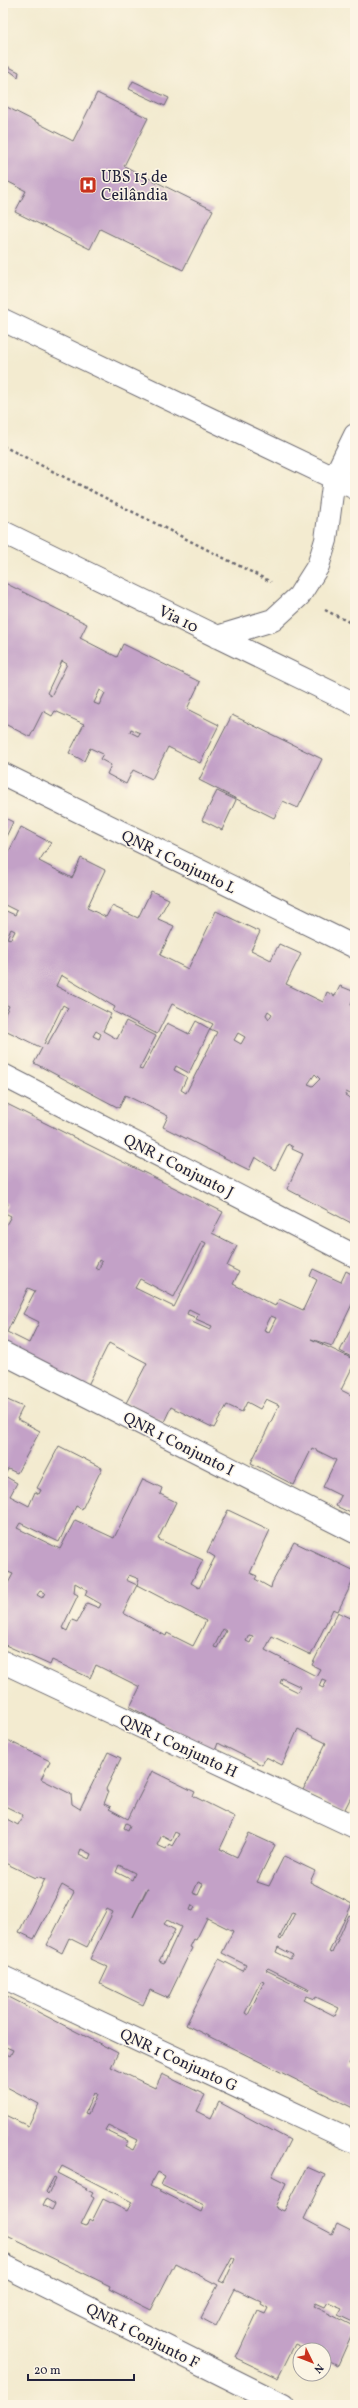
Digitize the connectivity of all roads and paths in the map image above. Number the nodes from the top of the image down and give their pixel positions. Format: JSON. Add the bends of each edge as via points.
{"nodes":[{"id":1,"x":3,"y":320,"type":"edge"},
{"id":2,"x":355,"y":435,"type":"edge"},
{"id":3,"x":3,"y":446,"type":"edge"},
{"id":4,"x":334,"y":478,"type":"junction"},
{"id":5,"x":355,"y":488,"type":"edge"},
{"id":6,"x":3,"y":532,"type":"edge"},
{"id":7,"x":299,"y":596,"type":"junction"},
{"id":8,"x":355,"y":625,"type":"edge"},
{"id":9,"x":216,"y":637,"type":"junction"},
{"id":10,"x":355,"y":704,"type":"edge"},
{"id":11,"x":3,"y":774,"type":"edge"},
{"id":12,"x":355,"y":947,"type":"edge"},
{"id":13,"x":3,"y":1075,"type":"edge"},
{"id":14,"x":355,"y":1256,"type":"edge"},
{"id":15,"x":3,"y":1354,"type":"edge"},
{"id":16,"x":355,"y":1532,"type":"edge"},
{"id":17,"x":3,"y":1662,"type":"edge"},
{"id":18,"x":355,"y":1827,"type":"edge"},
{"id":19,"x":3,"y":1977,"type":"edge"},
{"id":20,"x":355,"y":2142,"type":"edge"},
{"id":21,"x":3,"y":2265,"type":"edge"},
{"id":22,"x":283,"y":2405,"type":"edge"}],
"edges":[{"from":1,"to":4,"type":"street"},
{"from":2,"to":4,"type":"street"},
{"from":3,"to":7,"type":"path"},
{"from":4,"to":5,"type":"street"},
{"from":4,"to":7,"type":"street","via":[[326,540],[318,566]]},
{"from":6,"to":9,"type":"street","name":"Via 10"},
{"from":7,"to":8,"type":"path"},
{"from":7,"to":9,"type":"street","via":[[273,620]]},
{"from":9,"to":10,"type":"street","name":"Via 10"},
{"from":11,"to":12,"type":"street","name":"QNR 1 Conjunto L"},
{"from":13,"to":14,"type":"street","name":"QNR 1 Conjunto J"},
{"from":15,"to":16,"type":"street","name":"QNR 1 Conjunto I"},
{"from":17,"to":18,"type":"street","name":"QNR 1 Conjunto H"},
{"from":19,"to":20,"type":"street","name":"QNR 1 Conjunto G"},
{"from":21,"to":22,"type":"street","name":"QNR 1 Conjunto F"}]}
